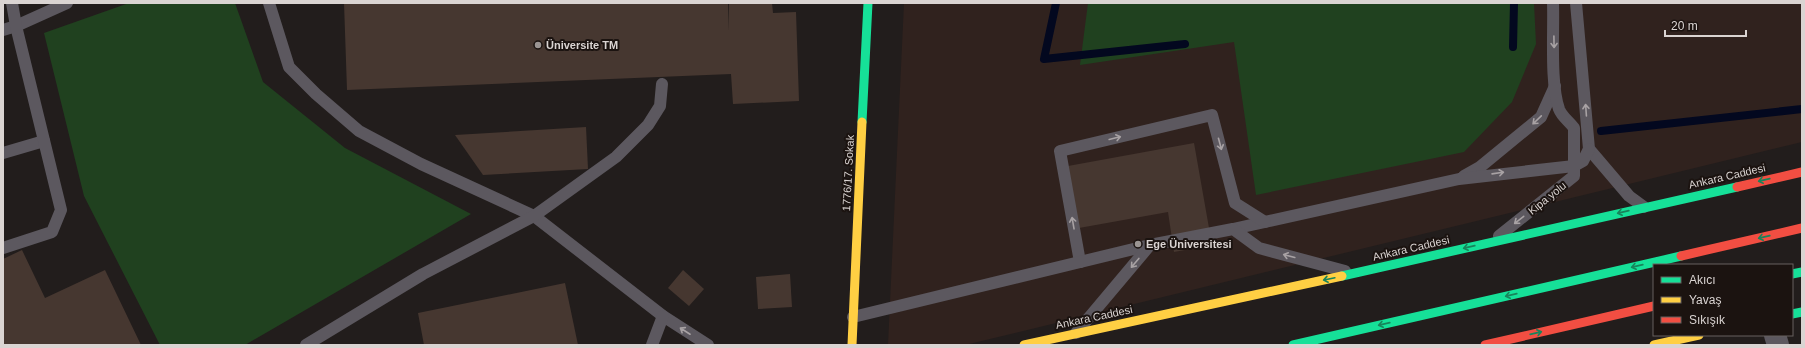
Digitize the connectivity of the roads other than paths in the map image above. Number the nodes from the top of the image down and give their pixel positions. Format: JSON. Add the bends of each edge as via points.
{"nodes":[{"id":1,"x":12,"y":3,"type":"edge"},
{"id":2,"x":66,"y":3,"type":"edge"},
{"id":3,"x":269,"y":3,"type":"edge"},
{"id":4,"x":868,"y":3,"type":"edge"},
{"id":5,"x":1553,"y":3,"type":"edge"},
{"id":6,"x":1576,"y":3,"type":"edge"},
{"id":7,"x":16,"y":26,"type":"junction"},
{"id":8,"x":3,"y":30,"type":"edge"},
{"id":9,"x":662,"y":84,"type":"dead end"},
{"id":10,"x":1555,"y":86,"type":"junction"},
{"id":11,"x":44,"y":141,"type":"junction"},
{"id":12,"x":1589,"y":149,"type":"junction"},
{"id":13,"x":3,"y":152,"type":"edge"},
{"id":14,"x":1574,"y":166,"type":"junction"},
{"id":15,"x":1802,"y":172,"type":"edge"},
{"id":16,"x":1459,"y":179,"type":"junction"},
{"id":17,"x":1644,"y":207,"type":"junction"},
{"id":18,"x":534,"y":216,"type":"junction"},
{"id":19,"x":1265,"y":222,"type":"junction"},
{"id":20,"x":1802,"y":228,"type":"edge"},
{"id":21,"x":1233,"y":229,"type":"junction"},
{"id":22,"x":1492,"y":242,"type":"junction"},
{"id":23,"x":1150,"y":245,"type":"junction"},
{"id":24,"x":3,"y":248,"type":"edge"},
{"id":25,"x":1080,"y":262,"type":"junction"},
{"id":26,"x":1354,"y":273,"type":"junction"},
{"id":27,"x":1653,"y":306,"type":"edge"},
{"id":28,"x":663,"y":316,"type":"junction"},
{"id":29,"x":853,"y":317,"type":"junction"},
{"id":30,"x":1075,"y":334,"type":"junction"},
{"id":31,"x":1694,"y":336,"type":"edge"},
{"id":32,"x":306,"y":345,"type":"edge"},
{"id":33,"x":652,"y":345,"type":"edge"},
{"id":34,"x":708,"y":345,"type":"edge"},
{"id":35,"x":852,"y":345,"type":"edge"},
{"id":36,"x":1024,"y":345,"type":"edge"},
{"id":37,"x":1293,"y":345,"type":"edge"},
{"id":38,"x":1485,"y":345,"type":"edge"},
{"id":39,"x":1654,"y":345,"type":"edge"}],
"edges":[{"from":1,"to":7,"type":"lane"},
{"from":2,"to":7,"type":"lane"},
{"from":3,"to":18,"type":"lane","via":[[289,67],[359,131],[420,164]]},
{"from":4,"to":29,"type":"main road","name":"1776/17. Sokak"},
{"from":5,"to":10,"type":"lane","name":"Kipa yolu","one_way":true},
{"from":12,"to":6,"type":"lane","one_way":true},
{"from":7,"to":8,"type":"lane"},
{"from":7,"to":11,"type":"lane"},
{"from":9,"to":18,"type":"lane","via":[[660,106],[648,125],[616,157]]},
{"from":10,"to":14,"type":"lane","name":"Kipa yolu","via":[[1558,107],[1574,128]]},
{"from":10,"to":16,"type":"lane","one_way":true,"via":[[1541,117],[1480,167]]},
{"from":11,"to":13,"type":"lane"},
{"from":11,"to":24,"type":"lane","via":[[61,210],[52,232]]},
{"from":12,"to":14,"type":"lane","via":[[1583,161]]},
{"from":12,"to":17,"type":"lane","via":[[1628,196]]},
{"from":16,"to":14,"type":"lane","one_way":true},
{"from":14,"to":22,"type":"lane","name":"Kipa yolu","one_way":true,"via":[[1574,176]]},
{"from":15,"to":17,"type":"main road","name":"Ankara Caddesi","one_way":true},
{"from":16,"to":19,"type":"lane"},
{"from":17,"to":22,"type":"main road","name":"Ankara Caddesi","one_way":true},
{"from":18,"to":28,"type":"lane"},
{"from":18,"to":32,"type":"lane","via":[[423,274]]},
{"from":19,"to":21,"type":"lane"},
{"from":25,"to":19,"type":"lane","one_way":true,"via":[[1060,151],[1212,115],[1235,203]]},
{"from":20,"to":37,"type":"main road","one_way":true},
{"from":21,"to":23,"type":"lane"},
{"from":26,"to":21,"type":"lane","one_way":true,"via":[[1259,248]]},
{"from":22,"to":26,"type":"main road","name":"Ankara Caddesi","one_way":true},
{"from":23,"to":25,"type":"lane"},
{"from":23,"to":30,"type":"lane","one_way":true},
{"from":25,"to":29,"type":"lane"},
{"from":26,"to":30,"type":"main road","name":"Ankara Caddesi","one_way":true},
{"from":38,"to":27,"type":"main road","one_way":true},
{"from":28,"to":33,"type":"lane"},
{"from":34,"to":28,"type":"lane","one_way":true},
{"from":29,"to":35,"type":"main road","name":"1776/17. Sokak"},
{"from":30,"to":36,"type":"main road","name":"Ankara Caddesi"},
{"from":31,"to":39,"type":"main road"}]}
